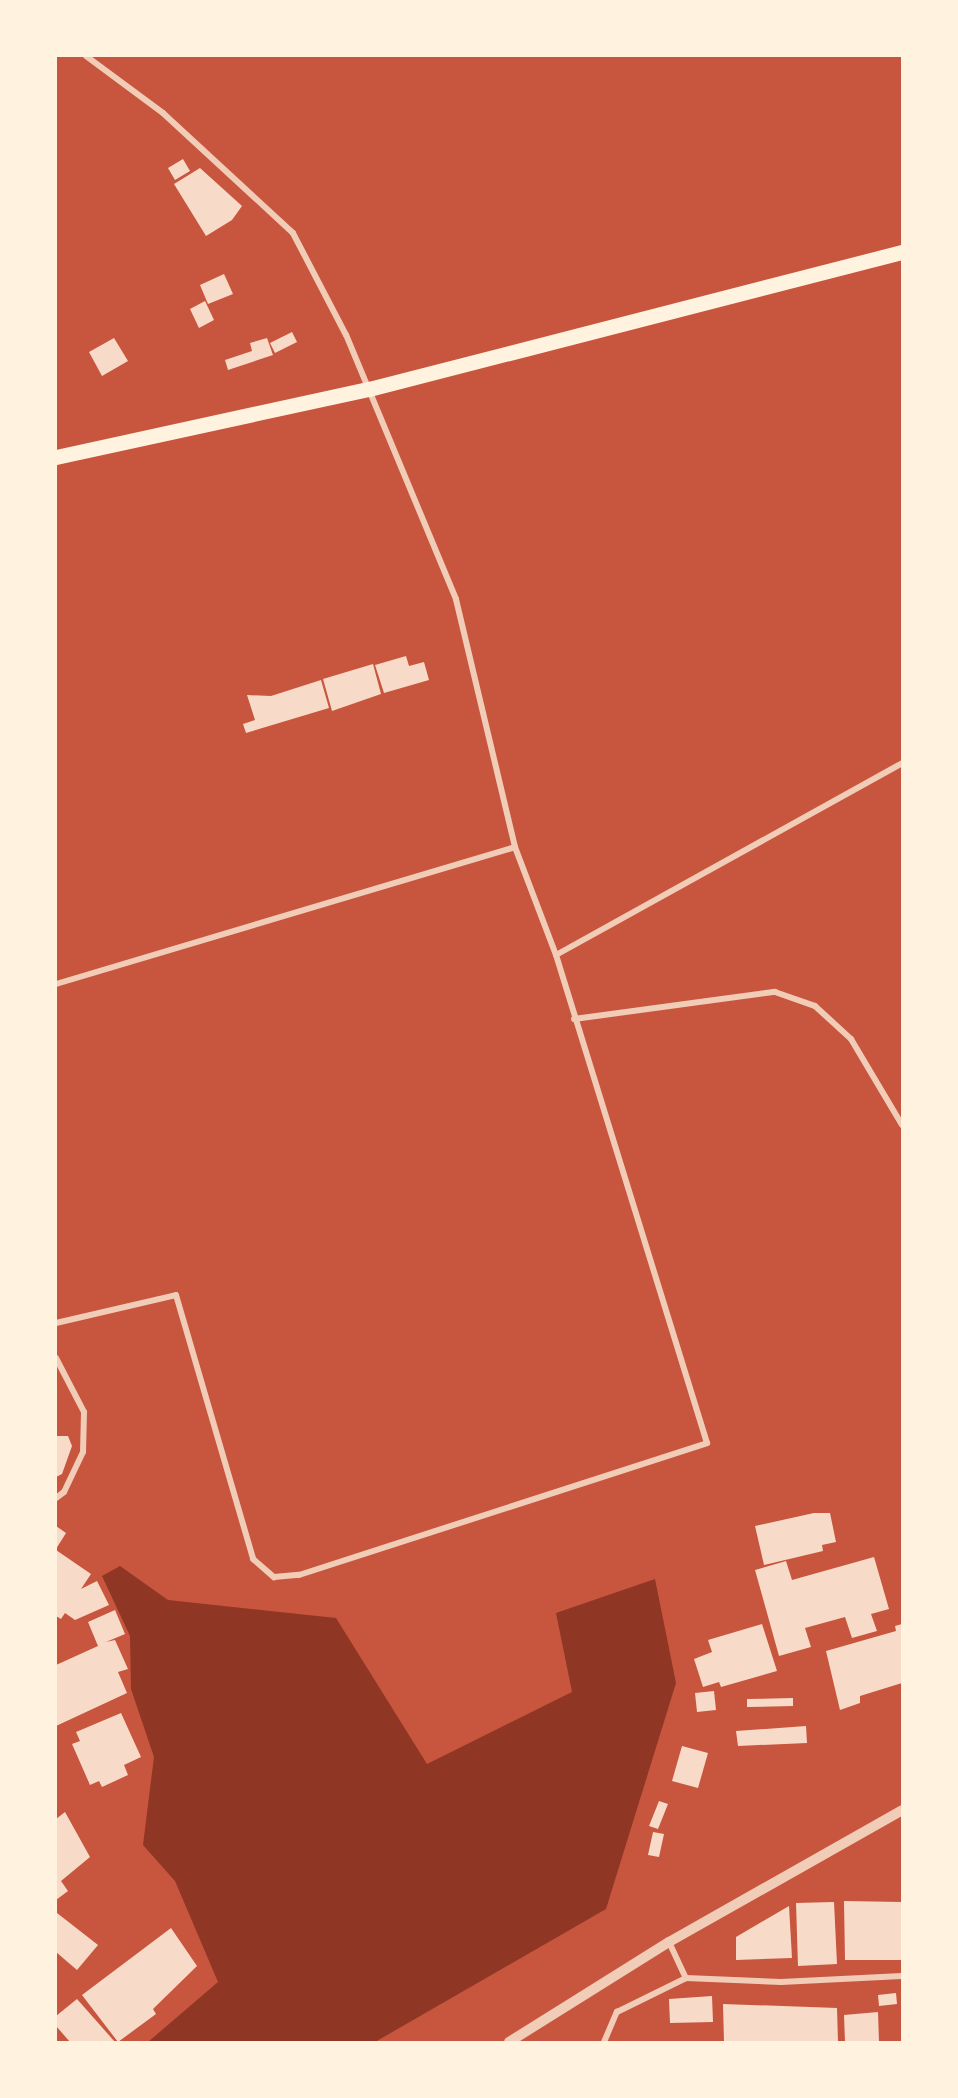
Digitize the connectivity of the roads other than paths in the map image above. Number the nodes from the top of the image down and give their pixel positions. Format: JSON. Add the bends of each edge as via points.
{"nodes":[{"id":1,"x":86,"y":56,"type":"edge"},
{"id":2,"x":903,"y":252,"type":"edge"},
{"id":3,"x":369,"y":389,"type":"junction"},
{"id":4,"x":56,"y":457,"type":"edge"},
{"id":5,"x":903,"y":763,"type":"edge"},
{"id":6,"x":515,"y":848,"type":"junction"},
{"id":7,"x":556,"y":955,"type":"junction"},
{"id":8,"x":56,"y":984,"type":"edge"},
{"id":9,"x":574,"y":1019,"type":"junction"},
{"id":10,"x":903,"y":1125,"type":"edge"},
{"id":11,"x":56,"y":1323,"type":"edge"},
{"id":12,"x":56,"y":1358,"type":"edge"},
{"id":13,"x":56,"y":1498,"type":"edge"},
{"id":14,"x":903,"y":1810,"type":"edge"},
{"id":15,"x":669,"y":1942,"type":"junction"},
{"id":16,"x":903,"y":1976,"type":"edge"},
{"id":17,"x":686,"y":1978,"type":"junction"},
{"id":18,"x":509,"y":2043,"type":"edge"},
{"id":19,"x":604,"y":2043,"type":"edge"}],
"edges":[{"from":1,"to":3,"type":"street","via":[[163,113],[293,233]]},
{"from":2,"to":3,"type":"main road"},
{"from":3,"to":4,"type":"main road"},
{"from":3,"to":6,"type":"street","via":[[456,599]]},
{"from":5,"to":7,"type":"street"},
{"from":6,"to":7,"type":"street"},
{"from":6,"to":8,"type":"street"},
{"from":7,"to":9,"type":"street"},
{"from":9,"to":10,"type":"street","via":[[775,992],[815,1006],[851,1039]]},
{"from":9,"to":11,"type":"street","via":[[707,1443],[299,1575],[274,1577],[253,1559],[176,1295]]},
{"from":12,"to":13,"type":"street","via":[[84,1412],[83,1452],[64,1492]]},
{"from":14,"to":15,"type":"street"},
{"from":15,"to":17,"type":"street"},
{"from":15,"to":18,"type":"street"},
{"from":16,"to":17,"type":"street","via":[[781,1982]]},
{"from":17,"to":19,"type":"street","via":[[617,2012]]}]}
